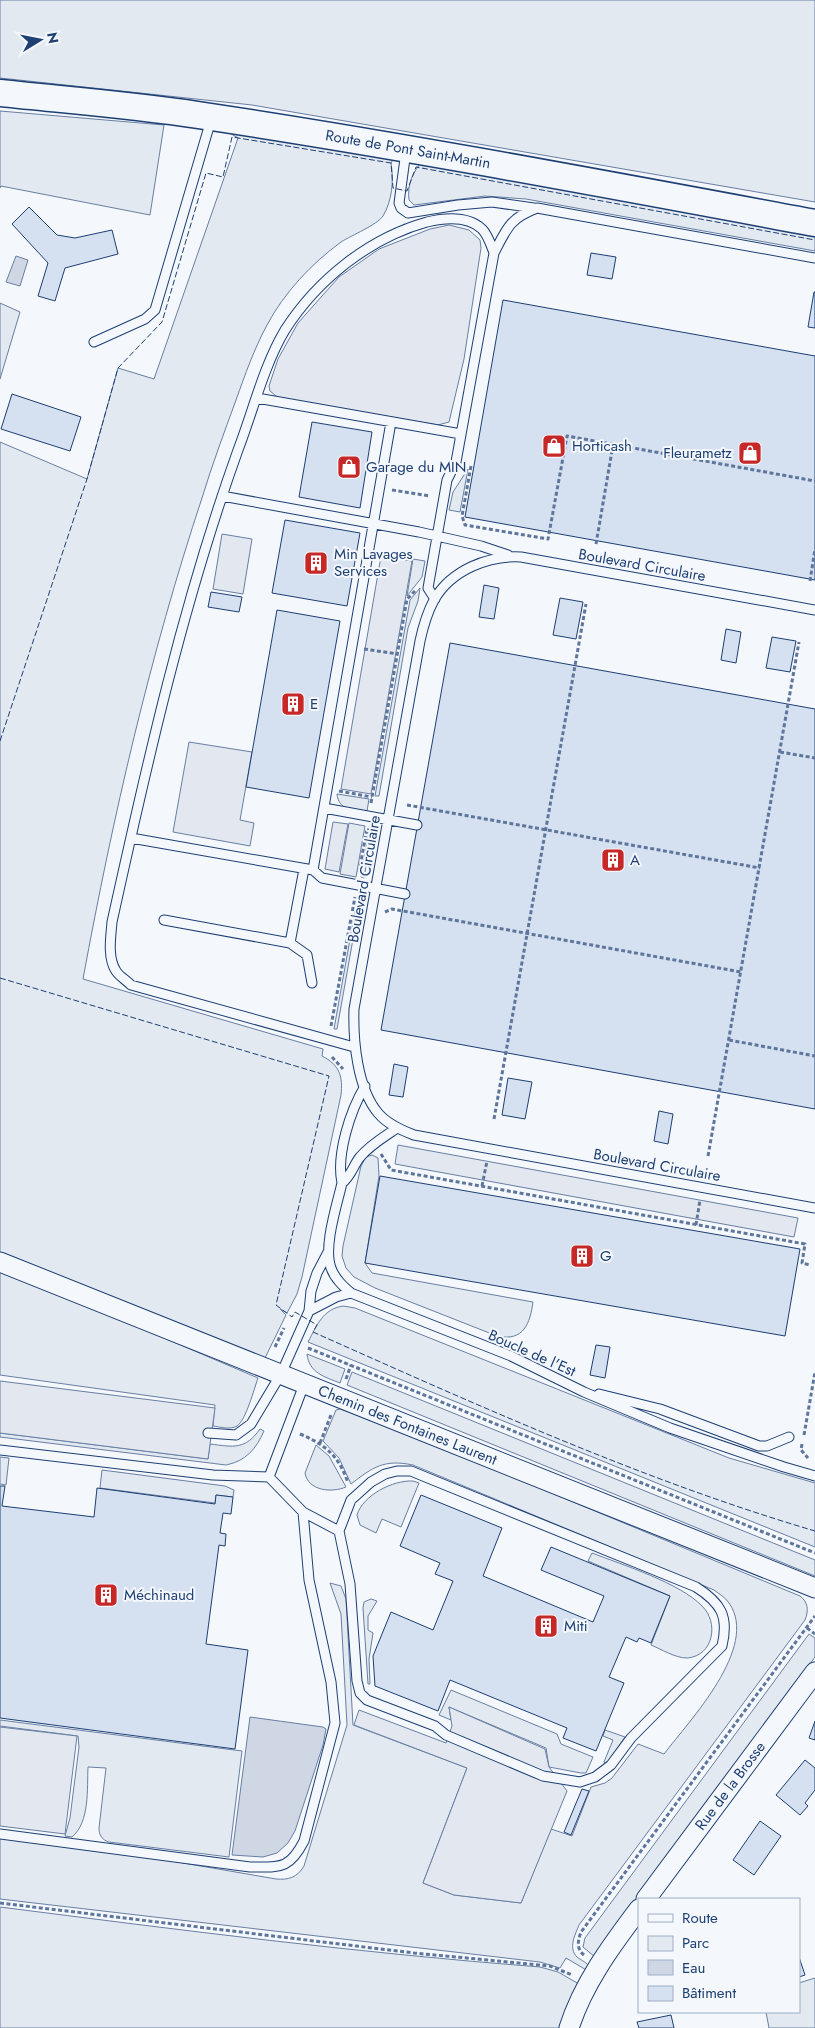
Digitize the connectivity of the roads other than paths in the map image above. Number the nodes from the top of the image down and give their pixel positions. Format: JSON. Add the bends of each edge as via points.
{"nodes":[{"id":1,"x":0,"y":94,"type":"edge"},
{"id":2,"x":212,"y":117,"type":"junction"},
{"id":3,"x":406,"y":148,"type":"junction"},
{"id":4,"x":537,"y":208,"type":"junction"},
{"id":5,"x":815,"y":223,"type":"edge"},
{"id":6,"x":494,"y":253,"type":"junction"},
{"id":7,"x":815,"y":258,"type":"edge"},
{"id":8,"x":94,"y":342,"type":"dead end"},
{"id":9,"x":257,"y":398,"type":"junction"},
{"id":10,"x":392,"y":422,"type":"junction"},
{"id":11,"x":461,"y":434,"type":"junction"},
{"id":12,"x":222,"y":496,"type":"junction"},
{"id":13,"x":374,"y":524,"type":"junction"},
{"id":14,"x":436,"y":537,"type":"junction"},
{"id":15,"x":511,"y":556,"type":"junction"},
{"id":16,"x":434,"y":599,"type":"junction"},
{"id":17,"x":815,"y":610,"type":"edge"},
{"id":18,"x":324,"y":808,"type":"junction"},
{"id":19,"x":388,"y":820,"type":"junction"},
{"id":20,"x":417,"y":825,"type":"dead end"},
{"id":21,"x":130,"y":838,"type":"junction"},
{"id":22,"x":304,"y":869,"type":"junction"},
{"id":23,"x":313,"y":870,"type":"junction"},
{"id":24,"x":376,"y":889,"type":"junction"},
{"id":25,"x":405,"y":894,"type":"dead end"},
{"id":26,"x":164,"y":920,"type":"dead end"},
{"id":27,"x":290,"y":943,"type":"junction"},
{"id":28,"x":312,"y":984,"type":"dead end"},
{"id":29,"x":354,"y":1047,"type":"junction"},
{"id":30,"x":365,"y":1086,"type":"junction"},
{"id":31,"x":397,"y":1128,"type":"junction"},
{"id":32,"x":342,"y":1183,"type":"junction"},
{"id":33,"x":815,"y":1208,"type":"edge"},
{"id":34,"x":329,"y":1250,"type":"junction"},
{"id":35,"x":0,"y":1262,"type":"edge"},
{"id":36,"x":351,"y":1293,"type":"junction"},
{"id":37,"x":309,"y":1311,"type":"junction"},
{"id":38,"x":281,"y":1374,"type":"junction"},
{"id":39,"x":305,"y":1382,"type":"junction"},
{"id":40,"x":584,"y":1392,"type":"junction"},
{"id":41,"x":208,"y":1433,"type":"dead end"},
{"id":42,"x":789,"y":1437,"type":"dead end"},
{"id":43,"x":0,"y":1450,"type":"edge"},
{"id":44,"x":815,"y":1476,"type":"edge"},
{"id":45,"x":269,"y":1477,"type":"junction"},
{"id":46,"x":303,"y":1512,"type":"junction"},
{"id":47,"x":339,"y":1531,"type":"junction"},
{"id":48,"x":815,"y":1588,"type":"edge"},
{"id":49,"x":815,"y":1672,"type":"edge"},
{"id":50,"x":0,"y":1834,"type":"edge"},
{"id":51,"x":647,"y":1898,"type":"edge"},
{"id":52,"x":638,"y":1910,"type":"edge"},
{"id":53,"x":569,"y":2028,"type":"edge"}],
"edges":[{"from":1,"to":2,"type":"main road","name":"Route de Pont Saint-Martin"},
{"from":2,"to":3,"type":"main road","name":"Route de Pont Saint-Martin"},
{"from":2,"to":8,"type":"lane","via":[[155,310],[145,319]]},
{"from":3,"to":4,"type":"lane","via":[[399,203],[408,214],[492,202]]},
{"from":3,"to":5,"type":"main road","name":"Route de Pont Saint-Martin"},
{"from":4,"to":6,"type":"lane","via":[[520,215],[507,229]]},
{"from":4,"to":7,"type":"lane"},
{"from":6,"to":9,"type":"lane","via":[[483,230],[472,222],[440,219],[409,227],[366,250],[316,291],[286,330],[272,356]]},
{"from":6,"to":11,"type":"lane"},
{"from":9,"to":10,"type":"lane"},
{"from":9,"to":12,"type":"lane"},
{"from":10,"to":11,"type":"lane"},
{"from":10,"to":13,"type":"lane"},
{"from":11,"to":14,"type":"lane","via":[[456,462],[447,480]]},
{"from":12,"to":13,"type":"lane"},
{"from":12,"to":21,"type":"lane","via":[[172,664]]},
{"from":13,"to":14,"type":"lane"},
{"from":13,"to":18,"type":"lane"},
{"from":14,"to":15,"type":"lane"},
{"from":14,"to":16,"type":"lane","via":[[428,588]]},
{"from":15,"to":16,"type":"lane","name":"Boulevard Circulaire","via":[[480,562],[449,583]]},
{"from":15,"to":17,"type":"lane","name":"Boulevard Circulaire"},
{"from":16,"to":19,"type":"lane","name":"Boulevard Circulaire","via":[[420,640]]},
{"from":18,"to":19,"type":"lane"},
{"from":18,"to":23,"type":"lane"},
{"from":19,"to":20,"type":"lane"},
{"from":19,"to":24,"type":"lane","name":"Boulevard Circulaire"},
{"from":21,"to":22,"type":"lane"},
{"from":21,"to":29,"type":"lane","via":[[110,944],[116,970],[131,985]]},
{"from":22,"to":23,"type":"lane"},
{"from":22,"to":27,"type":"lane"},
{"from":23,"to":24,"type":"lane","via":[[322,878]]},
{"from":24,"to":25,"type":"lane"},
{"from":24,"to":29,"type":"lane","name":"Boulevard Circulaire","via":[[354,1009]]},
{"from":26,"to":27,"type":"lane"},
{"from":27,"to":28,"type":"lane","via":[[307,954]]},
{"from":29,"to":30,"type":"lane","name":"Boulevard Circulaire"},
{"from":30,"to":31,"type":"lane","name":"Boulevard Circulaire","via":[[379,1114]]},
{"from":30,"to":32,"type":"lane","name":"Boucle de l'Est","via":[[348,1124],[340,1173]]},
{"from":31,"to":32,"type":"lane","name":"Boucle de l'Est","via":[[366,1150],[350,1177]]},
{"from":31,"to":33,"type":"lane","name":"Boulevard Circulaire","via":[[421,1136]]},
{"from":32,"to":34,"type":"lane","name":"Boucle de l'Est"},
{"from":34,"to":36,"type":"lane","name":"Boucle de l'Est","via":[[331,1269]]},
{"from":34,"to":37,"type":"lane","via":[[317,1273]]},
{"from":35,"to":38,"type":"street","name":"Chemin des Fontaines Laurent"},
{"from":36,"to":37,"type":"lane"},
{"from":36,"to":40,"type":"lane","name":"Boucle de l'Est","via":[[511,1356]]},
{"from":37,"to":38,"type":"lane"},
{"from":38,"to":39,"type":"street","name":"Chemin des Fontaines Laurent"},
{"from":38,"to":41,"type":"lane","via":[[244,1431],[227,1436]]},
{"from":39,"to":45,"type":"lane"},
{"from":39,"to":48,"type":"street","name":"Chemin des Fontaines Laurent"},
{"from":40,"to":42,"type":"lane","via":[[660,1409],[759,1446]]},
{"from":40,"to":44,"type":"lane","name":"Boucle de l'Est","via":[[670,1428]]},
{"from":43,"to":45,"type":"lane","via":[[213,1475]]},
{"from":45,"to":46,"type":"lane"},
{"from":46,"to":47,"type":"lane"},
{"from":46,"to":50,"type":"lane","via":[[309,1580],[332,1682],[335,1723],[304,1841],[296,1856],[287,1864],[275,1867],[250,1867]]},
{"from":47,"to":47,"type":"lane","via":[[351,1500],[371,1482],[385,1474],[410,1472],[696,1587],[720,1606],[725,1633],[722,1646],[631,1738],[605,1771],[580,1782],[543,1776],[446,1736],[435,1726],[367,1700],[360,1693],[350,1584]]},
{"from":49,"to":51,"type":"street","name":"Rue de la Brosse"},
{"from":52,"to":53,"type":"street","via":[[588,1983]]}]}
